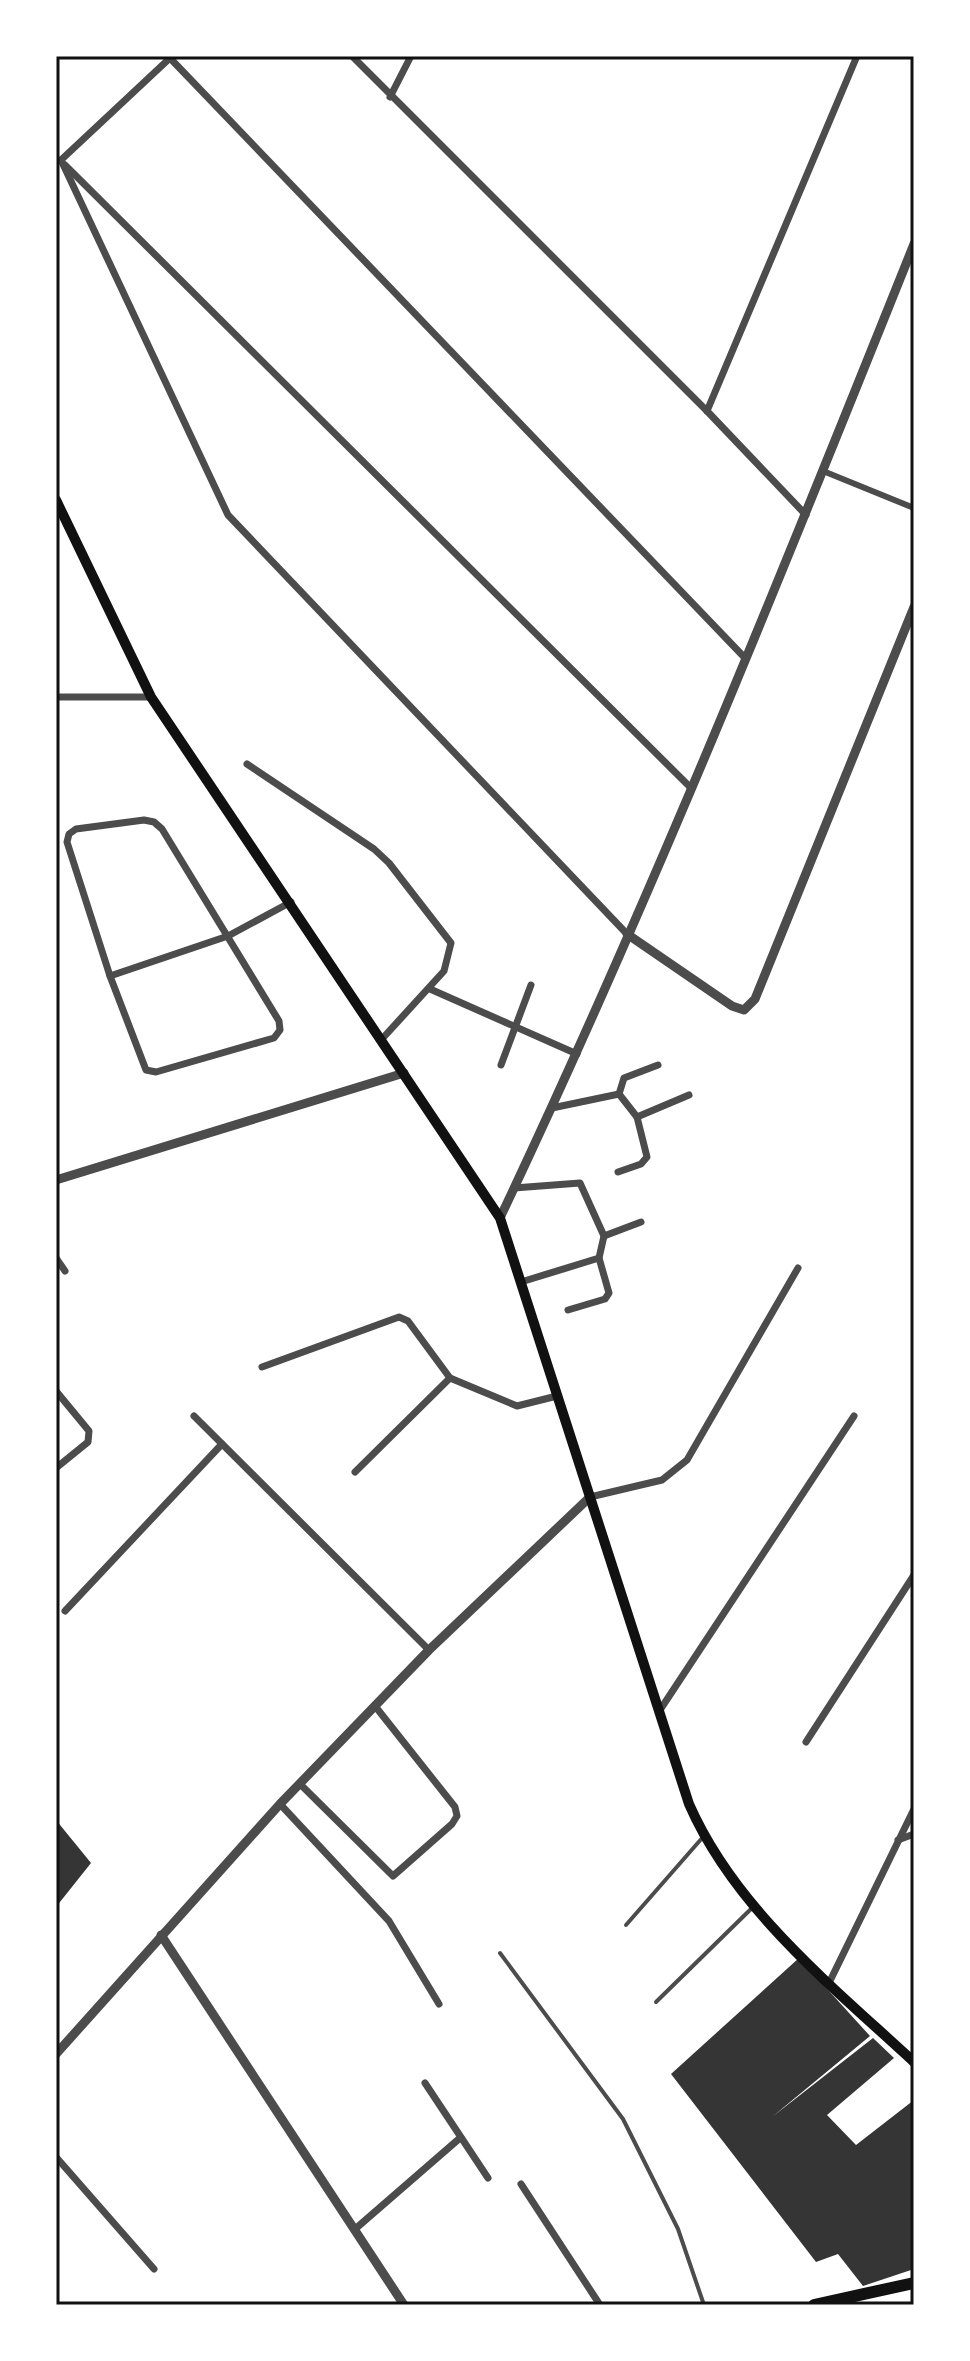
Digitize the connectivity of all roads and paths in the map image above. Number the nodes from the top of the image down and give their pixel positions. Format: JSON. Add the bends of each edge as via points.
{"nodes":[{"id":1,"x":352,"y":56,"type":"edge"},
{"id":2,"x":411,"y":56,"type":"edge"},
{"id":3,"x":857,"y":56,"type":"edge"},
{"id":4,"x":169,"y":57,"type":"edge"},
{"id":5,"x":390,"y":97,"type":"junction"},
{"id":6,"x":61,"y":160,"type":"junction"},
{"id":7,"x":914,"y":244,"type":"edge"},
{"id":8,"x":707,"y":411,"type":"junction"},
{"id":9,"x":823,"y":471,"type":"junction"},
{"id":10,"x":56,"y":500,"type":"edge"},
{"id":11,"x":914,"y":508,"type":"edge"},
{"id":12,"x":806,"y":515,"type":"junction"},
{"id":13,"x":914,"y":607,"type":"edge"},
{"id":14,"x":745,"y":658,"type":"junction"},
{"id":15,"x":56,"y":697,"type":"edge"},
{"id":16,"x":151,"y":697,"type":"junction"},
{"id":17,"x":247,"y":764,"type":"dead end"},
{"id":18,"x":690,"y":787,"type":"junction"},
{"id":19,"x":291,"y":902,"type":"junction"},
{"id":20,"x":627,"y":934,"type":"junction"},
{"id":21,"x":228,"y":936,"type":"junction"},
{"id":22,"x":110,"y":976,"type":"junction"},
{"id":23,"x":531,"y":985,"type":"dead end"},
{"id":24,"x":430,"y":989,"type":"junction"},
{"id":25,"x":515,"y":1029,"type":"junction"},
{"id":26,"x":382,"y":1039,"type":"junction"},
{"id":27,"x":577,"y":1054,"type":"junction"},
{"id":28,"x":501,"y":1065,"type":"dead end"},
{"id":29,"x":658,"y":1065,"type":"dead end"},
{"id":30,"x":404,"y":1073,"type":"junction"},
{"id":31,"x":619,"y":1094,"type":"junction"},
{"id":32,"x":689,"y":1095,"type":"dead end"},
{"id":33,"x":552,"y":1108,"type":"junction"},
{"id":34,"x":637,"y":1117,"type":"junction"},
{"id":35,"x":618,"y":1172,"type":"dead end"},
{"id":36,"x":56,"y":1180,"type":"edge"},
{"id":37,"x":514,"y":1188,"type":"junction"},
{"id":38,"x":500,"y":1218,"type":"junction"},
{"id":39,"x":641,"y":1222,"type":"dead end"},
{"id":40,"x":604,"y":1236,"type":"junction"},
{"id":41,"x":56,"y":1258,"type":"edge"},
{"id":42,"x":599,"y":1258,"type":"junction"},
{"id":43,"x":798,"y":1268,"type":"dead end"},
{"id":44,"x":65,"y":1271,"type":"dead end"},
{"id":45,"x":521,"y":1282,"type":"junction"},
{"id":46,"x":568,"y":1310,"type":"dead end"},
{"id":47,"x":262,"y":1367,"type":"dead end"},
{"id":48,"x":450,"y":1378,"type":"junction"},
{"id":49,"x":56,"y":1391,"type":"edge"},
{"id":50,"x":557,"y":1396,"type":"junction"},
{"id":51,"x":194,"y":1416,"type":"dead end"},
{"id":52,"x":854,"y":1416,"type":"dead end"},
{"id":53,"x":222,"y":1444,"type":"junction"},
{"id":54,"x":56,"y":1468,"type":"edge"},
{"id":55,"x":355,"y":1472,"type":"dead end"},
{"id":56,"x":590,"y":1497,"type":"junction"},
{"id":57,"x":914,"y":1575,"type":"edge"},
{"id":58,"x":65,"y":1611,"type":"dead end"},
{"id":59,"x":429,"y":1650,"type":"junction"},
{"id":60,"x":375,"y":1706,"type":"junction"},
{"id":61,"x":660,"y":1710,"type":"junction"},
{"id":62,"x":806,"y":1742,"type":"dead end"},
{"id":63,"x":300,"y":1784,"type":"junction"},
{"id":64,"x":280,"y":1804,"type":"junction"},
{"id":65,"x":914,"y":1809,"type":"edge"},
{"id":66,"x":914,"y":1834,"type":"edge"},
{"id":67,"x":703,"y":1837,"type":"junction"},
{"id":68,"x":898,"y":1840,"type":"junction"},
{"id":69,"x":755,"y":1905,"type":"junction"},
{"id":70,"x":626,"y":1925,"type":"dead end"},
{"id":71,"x":161,"y":1935,"type":"junction"},
{"id":72,"x":500,"y":1953,"type":"dead end"},
{"id":73,"x":829,"y":1983,"type":"junction"},
{"id":74,"x":656,"y":2002,"type":"dead end"},
{"id":75,"x":439,"y":2004,"type":"dead end"},
{"id":76,"x":56,"y":2054,"type":"edge"},
{"id":77,"x":914,"y":2062,"type":"edge"},
{"id":78,"x":425,"y":2083,"type":"dead end"},
{"id":79,"x":460,"y":2138,"type":"junction"},
{"id":80,"x":56,"y":2157,"type":"edge"},
{"id":81,"x":488,"y":2178,"type":"dead end"},
{"id":82,"x":521,"y":2184,"type":"dead end"},
{"id":83,"x":354,"y":2230,"type":"junction"},
{"id":84,"x":154,"y":2269,"type":"dead end"},
{"id":85,"x":914,"y":2283,"type":"edge"},
{"id":86,"x":404,"y":2305,"type":"edge"},
{"id":87,"x":600,"y":2305,"type":"edge"},
{"id":88,"x":704,"y":2305,"type":"edge"},
{"id":89,"x":814,"y":2305,"type":"edge"}],
"edges":[{"from":1,"to":5,"type":"street"},
{"from":2,"to":5,"type":"street"},
{"from":3,"to":8,"type":"street"},
{"from":4,"to":6,"type":"street"},
{"from":4,"to":14,"type":"street"},
{"from":5,"to":8,"type":"street"},
{"from":6,"to":18,"type":"street"},
{"from":6,"to":20,"type":"street","via":[[228,515]]},
{"from":7,"to":9,"type":"street"},
{"from":8,"to":12,"type":"street"},
{"from":9,"to":11,"type":"street"},
{"from":9,"to":12,"type":"street"},
{"from":10,"to":16,"type":"main road"},
{"from":12,"to":14,"type":"street"},
{"from":13,"to":20,"type":"street","via":[[755,999],[744,1010],[732,1006]]},
{"from":14,"to":18,"type":"street"},
{"from":15,"to":16,"type":"street"},
{"from":16,"to":19,"type":"main road"},
{"from":17,"to":24,"type":"street","via":[[374,849],[407,885],[451,943],[444,971]]},
{"from":18,"to":20,"type":"street"},
{"from":19,"to":21,"type":"street"},
{"from":19,"to":26,"type":"main road"},
{"from":20,"to":27,"type":"street"},
{"from":21,"to":22,"type":"street"},
{"from":21,"to":22,"type":"street","via":[[279,1021],[274,1038],[156,1072],[146,1070]]},
{"from":21,"to":22,"type":"street","via":[[154,822],[76,829],[67,842]]},
{"from":23,"to":25,"type":"street"},
{"from":24,"to":25,"type":"street"},
{"from":24,"to":26,"type":"street"},
{"from":25,"to":27,"type":"street"},
{"from":25,"to":28,"type":"street"},
{"from":26,"to":30,"type":"main road"},
{"from":27,"to":33,"type":"street"},
{"from":29,"to":31,"type":"street","via":[[624,1078]]},
{"from":30,"to":36,"type":"street"},
{"from":30,"to":38,"type":"main road"},
{"from":31,"to":33,"type":"street"},
{"from":31,"to":34,"type":"street"},
{"from":32,"to":34,"type":"street"},
{"from":33,"to":37,"type":"street"},
{"from":34,"to":35,"type":"street","via":[[647,1157]]},
{"from":37,"to":38,"type":"street"},
{"from":37,"to":40,"type":"street","via":[[580,1183]]},
{"from":38,"to":45,"type":"main road"},
{"from":39,"to":40,"type":"street"},
{"from":40,"to":42,"type":"street"},
{"from":41,"to":44,"type":"street"},
{"from":42,"to":45,"type":"street"},
{"from":42,"to":46,"type":"street","via":[[609,1293],[605,1299]]},
{"from":43,"to":56,"type":"street","via":[[687,1460],[662,1480]]},
{"from":45,"to":50,"type":"main road"},
{"from":47,"to":48,"type":"street","via":[[399,1317],[408,1321]]},
{"from":48,"to":50,"type":"street","via":[[517,1406]]},
{"from":48,"to":55,"type":"street"},
{"from":49,"to":54,"type":"street","via":[[90,1436]]},
{"from":50,"to":56,"type":"main road"},
{"from":51,"to":53,"type":"street"},
{"from":52,"to":61,"type":"street"},
{"from":53,"to":58,"type":"street"},
{"from":53,"to":59,"type":"street"},
{"from":56,"to":59,"type":"street"},
{"from":56,"to":61,"type":"main road"},
{"from":57,"to":62,"type":"street"},
{"from":59,"to":60,"type":"street"},
{"from":60,"to":63,"type":"street"},
{"from":60,"to":63,"type":"street","via":[[455,1807],[452,1824],[393,1876]]},
{"from":61,"to":67,"type":"main road"},
{"from":63,"to":64,"type":"street"},
{"from":64,"to":71,"type":"street"},
{"from":64,"to":75,"type":"street","via":[[389,1921]]},
{"from":65,"to":68,"type":"street"},
{"from":66,"to":68,"type":"street"},
{"from":67,"to":69,"type":"main road"},
{"from":67,"to":70,"type":"lane"},
{"from":68,"to":73,"type":"street"},
{"from":69,"to":73,"type":"main road"},
{"from":69,"to":74,"type":"lane"},
{"from":71,"to":76,"type":"street"},
{"from":71,"to":83,"type":"street"},
{"from":72,"to":88,"type":"lane","via":[[623,2119],[678,2229]]},
{"from":73,"to":77,"type":"main road"},
{"from":78,"to":79,"type":"street"},
{"from":79,"to":81,"type":"street"},
{"from":79,"to":83,"type":"street"},
{"from":80,"to":84,"type":"street"},
{"from":82,"to":87,"type":"street"},
{"from":83,"to":86,"type":"street"},
{"from":85,"to":89,"type":"main road"}]}
